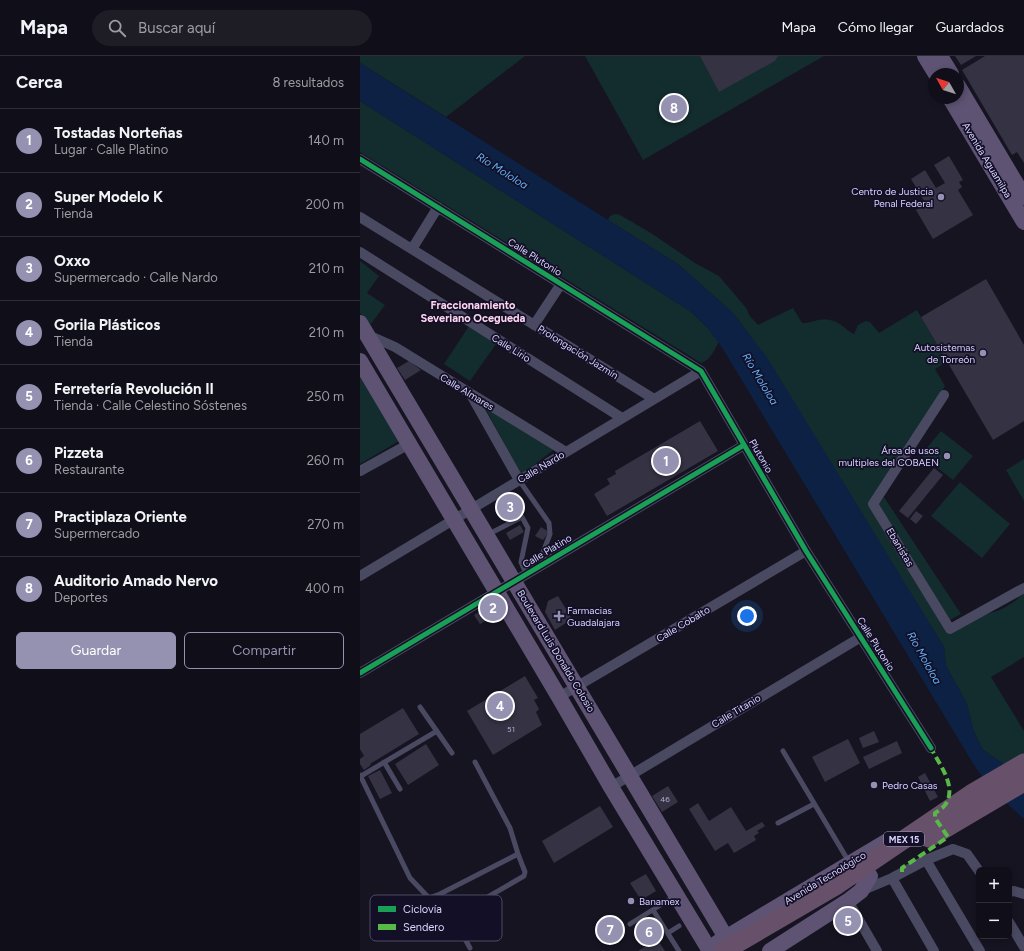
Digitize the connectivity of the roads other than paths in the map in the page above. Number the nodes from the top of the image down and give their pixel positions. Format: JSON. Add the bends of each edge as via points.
{"nodes":[{"id":1,"x":925,"y":56,"type":"edge"},
{"id":2,"x":940,"y":56,"type":"edge"},
{"id":3,"x":932,"y":68,"type":"edge"},
{"id":4,"x":947,"y":68,"type":"edge"},
{"id":5,"x":964,"y":96,"type":"edge"},
{"id":6,"x":954,"y":104,"type":"edge"},
{"id":7,"x":360,"y":159,"type":"edge"},
{"id":8,"x":1024,"y":197,"type":"edge"},
{"id":9,"x":438,"y":208,"type":"junction"},
{"id":10,"x":360,"y":217,"type":"edge"},
{"id":11,"x":1024,"y":222,"type":"edge"},
{"id":12,"x":412,"y":249,"type":"junction"},
{"id":13,"x":360,"y":252,"type":"edge"},
{"id":14,"x":561,"y":284,"type":"junction"},
{"id":15,"x":534,"y":325,"type":"junction"},
{"id":16,"x":363,"y":329,"type":"edge"},
{"id":17,"x":360,"y":361,"type":"edge"},
{"id":18,"x":701,"y":370,"type":"junction"},
{"id":19,"x":469,"y":392,"type":"junction"},
{"id":20,"x":944,"y":395,"type":"dead end"},
{"id":21,"x":654,"y":399,"type":"junction"},
{"id":22,"x":622,"y":418,"type":"junction"},
{"id":23,"x":408,"y":444,"type":"junction"},
{"id":24,"x":744,"y":445,"type":"junction"},
{"id":25,"x":566,"y":452,"type":"junction"},
{"id":26,"x":360,"y":471,"type":"edge"},
{"id":27,"x":519,"y":480,"type":"junction"},
{"id":28,"x":470,"y":509,"type":"junction"},
{"id":29,"x":453,"y":519,"type":"junction"},
{"id":30,"x":486,"y":535,"type":"junction"},
{"id":31,"x":806,"y":551,"type":"junction"},
{"id":32,"x":521,"y":574,"type":"junction"},
{"id":33,"x":360,"y":576,"type":"edge"},
{"id":34,"x":1024,"y":588,"type":"edge"},
{"id":35,"x":497,"y":591,"type":"junction"},
{"id":36,"x":861,"y":637,"type":"junction"},
{"id":37,"x":360,"y":673,"type":"edge"},
{"id":38,"x":578,"y":687,"type":"junction"},
{"id":39,"x":559,"y":697,"type":"junction"},
{"id":40,"x":420,"y":707,"type":"dead end"},
{"id":41,"x":437,"y":731,"type":"junction"},
{"id":42,"x":931,"y":748,"type":"dead end"},
{"id":43,"x":783,"y":751,"type":"dead end"},
{"id":44,"x":452,"y":753,"type":"dead end"},
{"id":45,"x":384,"y":762,"type":"junction"},
{"id":46,"x":475,"y":762,"type":"dead end"},
{"id":47,"x":1024,"y":769,"type":"edge"},
{"id":48,"x":360,"y":775,"type":"edge"},
{"id":49,"x":629,"y":775,"type":"junction"},
{"id":50,"x":611,"y":787,"type":"junction"},
{"id":51,"x":400,"y":789,"type":"dead end"},
{"id":52,"x":974,"y":802,"type":"junction"},
{"id":53,"x":814,"y":804,"type":"junction"},
{"id":54,"x":949,"y":809,"type":"junction"},
{"id":55,"x":778,"y":823,"type":"dead end"},
{"id":56,"x":669,"y":842,"type":"junction"},
{"id":57,"x":650,"y":852,"type":"junction"},
{"id":58,"x":518,"y":854,"type":"junction"},
{"id":59,"x":926,"y":860,"type":"junction"},
{"id":60,"x":850,"y":863,"type":"junction"},
{"id":61,"x":976,"y":867,"type":"edge"},
{"id":62,"x":892,"y":878,"type":"junction"},
{"id":63,"x":866,"y":884,"type":"junction"},
{"id":64,"x":1012,"y":891,"type":"edge"},
{"id":65,"x":1024,"y":894,"type":"edge"},
{"id":66,"x":426,"y":895,"type":"edge"},
{"id":67,"x":437,"y":895,"type":"edge"},
{"id":68,"x":491,"y":895,"type":"edge"},
{"id":69,"x":676,"y":896,"type":"junction"},
{"id":70,"x":848,"y":901,"type":"junction"},
{"id":71,"x":653,"y":910,"type":"junction"},
{"id":72,"x":630,"y":924,"type":"dead end"},
{"id":73,"x":679,"y":926,"type":"dead end"},
{"id":74,"x":1012,"y":927,"type":"edge"},
{"id":75,"x":668,"y":933,"type":"junction"},
{"id":76,"x":466,"y":941,"type":"edge"},
{"id":77,"x":1024,"y":947,"type":"edge"},
{"id":78,"x":470,"y":948,"type":"dead end"},
{"id":79,"x":722,"y":948,"type":"edge"},
{"id":80,"x":778,"y":949,"type":"edge"},
{"id":81,"x":679,"y":951,"type":"edge"},
{"id":82,"x":877,"y":951,"type":"edge"},
{"id":83,"x":934,"y":951,"type":"edge"},
{"id":84,"x":980,"y":951,"type":"edge"}],
"edges":[{"from":1,"to":3,"type":"main road"},
{"from":2,"to":4,"type":"main road"},
{"from":5,"to":8,"type":"main road","name":"Avenida Aguamilpa"},
{"from":6,"to":11,"type":"main road","name":"Avenida Aguamilpa"},
{"from":7,"to":9,"type":"street","name":"Calle Plutonio"},
{"from":9,"to":12,"type":"street"},
{"from":9,"to":14,"type":"street","name":"Calle Plutonio"},
{"from":10,"to":12,"type":"street","name":"Prolongación Jazmín"},
{"from":12,"to":15,"type":"street","name":"Prolongación Jazmín"},
{"from":13,"to":22,"type":"street","name":"Calle Lirio"},
{"from":14,"to":15,"type":"street"},
{"from":14,"to":18,"type":"street","name":"Calle Plutonio"},
{"from":15,"to":21,"type":"street","name":"Prolongación Jazmín"},
{"from":16,"to":19,"type":"street","name":"Calle Almares"},
{"from":16,"to":28,"type":"main road","name":"Boulevard Luis Donaldo Colosio"},
{"from":17,"to":23,"type":"main road","name":"Boulevard Luis Donaldo Colosio"},
{"from":18,"to":21,"type":"street","name":"Calle Nardo"},
{"from":18,"to":24,"type":"street","name":"Plutonio"},
{"from":19,"to":25,"type":"street","name":"Calle Almares"},
{"from":19,"to":27,"type":"street"},
{"from":20,"to":34,"type":"street","name":"Ebanistas","via":[[874,504],[950,629]]},
{"from":21,"to":22,"type":"street","name":"Calle Nardo"},
{"from":22,"to":25,"type":"street","name":"Calle Nardo"},
{"from":23,"to":26,"type":"street"},
{"from":23,"to":29,"type":"main road","name":"Boulevard Luis Donaldo Colosio"},
{"from":24,"to":31,"type":"street","name":"Plutonio"},
{"from":24,"to":32,"type":"street","name":"Calle Platino"},
{"from":25,"to":27,"type":"street","name":"Calle Nardo"},
{"from":27,"to":28,"type":"street","name":"Calle Nardo"},
{"from":27,"to":32,"type":"lane","via":[[549,523],[550,534],[542,555]]},
{"from":28,"to":29,"type":"street","name":"Calle Nardo"},
{"from":28,"to":30,"type":"main road","name":"Boulevard Luis Donaldo Colosio"},
{"from":29,"to":33,"type":"street","name":"Calle Nardo"},
{"from":29,"to":35,"type":"main road","name":"Boulevard Luis Donaldo Colosio"},
{"from":30,"to":32,"type":"main road","name":"Boulevard Luis Donaldo Colosio"},
{"from":30,"to":32,"type":"lane","via":[[522,517],[528,528]]},
{"from":31,"to":36,"type":"street","name":"Calle Plutonio"},
{"from":31,"to":38,"type":"street","name":"Calle Cobalto"},
{"from":32,"to":35,"type":"street","name":"Calle Platino"},
{"from":32,"to":38,"type":"main road","name":"Boulevard Luis Donaldo Colosio"},
{"from":35,"to":37,"type":"street","name":"Calle Platino"},
{"from":35,"to":39,"type":"main road","name":"Boulevard Luis Donaldo Colosio"},
{"from":36,"to":42,"type":"street","name":"Calle Plutonio"},
{"from":36,"to":49,"type":"street","name":"Calle Titanio"},
{"from":38,"to":39,"type":"street","name":"Calle Cobalto"},
{"from":38,"to":49,"type":"main road","name":"Boulevard Luis Donaldo Colosio"},
{"from":39,"to":50,"type":"main road","name":"Boulevard Luis Donaldo Colosio"},
{"from":40,"to":41,"type":"lane"},
{"from":41,"to":44,"type":"lane"},
{"from":41,"to":45,"type":"lane"},
{"from":43,"to":53,"type":"lane"},
{"from":45,"to":48,"type":"lane"},
{"from":45,"to":51,"type":"lane"},
{"from":46,"to":58,"type":"lane","via":[[510,828]]},
{"from":47,"to":52,"type":"highway","name":"Avenida Tecnológico","number":"MEX 15"},
{"from":48,"to":66,"type":"lane","via":[[410,878]]},
{"from":49,"to":50,"type":"street","name":"Calle Titanio"},
{"from":49,"to":56,"type":"main road","name":"Boulevard Luis Donaldo Colosio"},
{"from":50,"to":57,"type":"main road","name":"Boulevard Luis Donaldo Colosio"},
{"from":52,"to":54,"type":"highway","name":"Avenida Tecnológico","number":"MEX 15"},
{"from":52,"to":63,"type":"highway","name":"Avenida Tecnológico","number":"MEX 15","via":[[942,829]]},
{"from":53,"to":55,"type":"lane"},
{"from":53,"to":60,"type":"lane"},
{"from":54,"to":60,"type":"main road","name":"Avenida Tecnológico","via":[[931,815]]},
{"from":54,"to":79,"type":"highway","name":"Avenida Tecnológico","number":"MEX 15","via":[[837,885]]},
{"from":56,"to":57,"type":"main road"},
{"from":56,"to":79,"type":"main road","name":"Boulevard Luis Donaldo Colosio"},
{"from":57,"to":69,"type":"main road","name":"Boulevard Luis Donaldo Colosio"},
{"from":58,"to":67,"type":"lane"},
{"from":58,"to":68,"type":"lane","via":[[525,872],[524,876]]},
{"from":59,"to":61,"type":"street","via":[[953,850],[967,854]]},
{"from":59,"to":62,"type":"street"},
{"from":59,"to":84,"type":"street"},
{"from":60,"to":79,"type":"main road","name":"Avenida Tecnológico"},
{"from":62,"to":63,"type":"street"},
{"from":62,"to":83,"type":"street"},
{"from":63,"to":70,"type":"main road","name":"Avenida Tecnológico"},
{"from":63,"to":79,"type":"highway","name":"Avenida Tecnológico","number":"MEX 15"},
{"from":64,"to":65,"type":"street"},
{"from":69,"to":71,"type":"lane"},
{"from":69,"to":79,"type":"main road","name":"Boulevard Luis Donaldo Colosio"},
{"from":70,"to":80,"type":"main road","name":"Avenida Tecnológico"},
{"from":70,"to":82,"type":"street"},
{"from":71,"to":72,"type":"lane"},
{"from":71,"to":75,"type":"lane"},
{"from":73,"to":75,"type":"lane"},
{"from":74,"to":77,"type":"street"},
{"from":75,"to":81,"type":"lane"},
{"from":76,"to":78,"type":"lane"}]}
